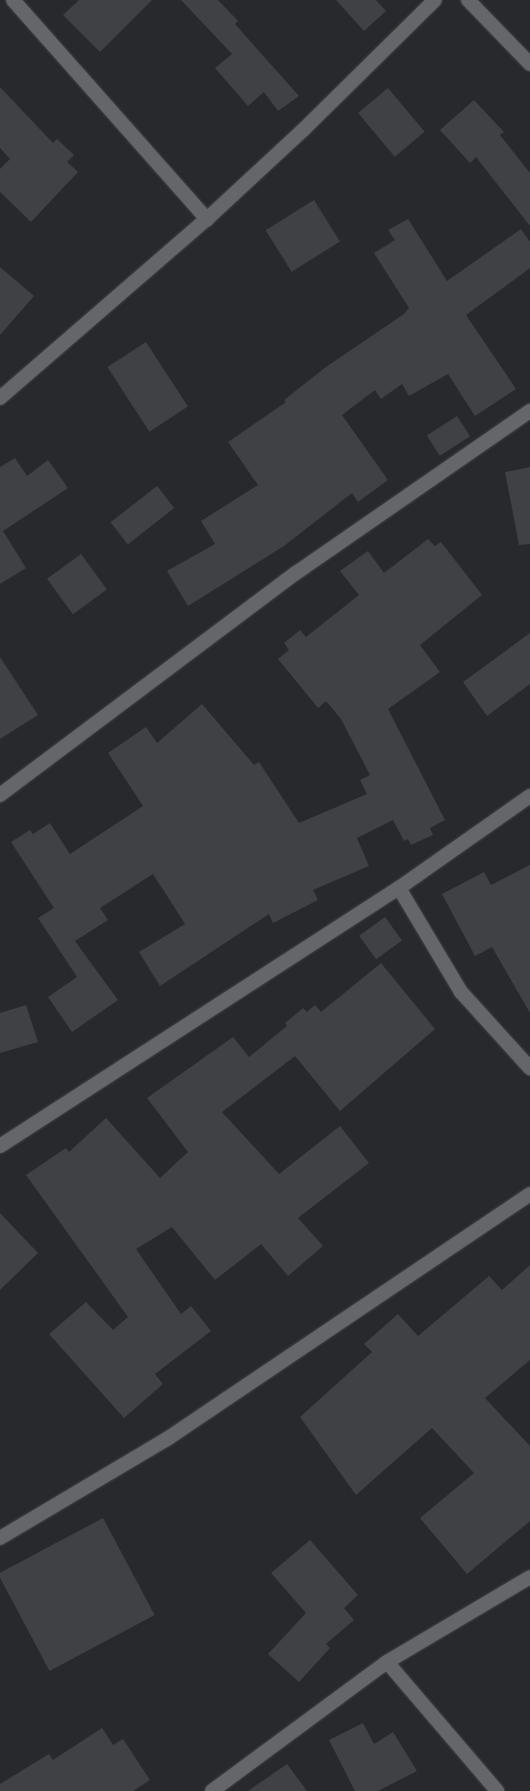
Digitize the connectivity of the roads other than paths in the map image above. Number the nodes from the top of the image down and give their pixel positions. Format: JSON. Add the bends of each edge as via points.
{"nodes":[{"id":1,"x":14,"y":0,"type":"edge"},
{"id":2,"x":434,"y":0,"type":"edge"},
{"id":3,"x":468,"y":0,"type":"edge"},
{"id":4,"x":530,"y":64,"type":"edge"},
{"id":5,"x":206,"y":219,"type":"junction"},
{"id":6,"x":0,"y":398,"type":"edge"},
{"id":7,"x":530,"y":411,"type":"edge"},
{"id":8,"x":0,"y":795,"type":"edge"},
{"id":9,"x":530,"y":796,"type":"edge"},
{"id":10,"x":399,"y":888,"type":"junction"},
{"id":11,"x":530,"y":1068,"type":"edge"},
{"id":12,"x":0,"y":1146,"type":"edge"},
{"id":13,"x":530,"y":1194,"type":"edge"},
{"id":14,"x":0,"y":1538,"type":"edge"},
{"id":15,"x":530,"y":1577,"type":"edge"},
{"id":16,"x":387,"y":1662,"type":"junction"},
{"id":17,"x":212,"y":1791,"type":"edge"},
{"id":18,"x":496,"y":1791,"type":"edge"}],
"edges":[{"from":1,"to":5,"type":"street"},
{"from":2,"to":5,"type":"street","via":[[303,130]]},
{"from":3,"to":4,"type":"street"},
{"from":5,"to":6,"type":"street"},
{"from":7,"to":8,"type":"street","via":[[296,573]]},
{"from":9,"to":10,"type":"street"},
{"from":10,"to":11,"type":"street","via":[[461,992]]},
{"from":10,"to":12,"type":"street"},
{"from":13,"to":14,"type":"street","via":[[167,1439]]},
{"from":15,"to":16,"type":"street"},
{"from":16,"to":17,"type":"street"},
{"from":16,"to":18,"type":"street"}]}
